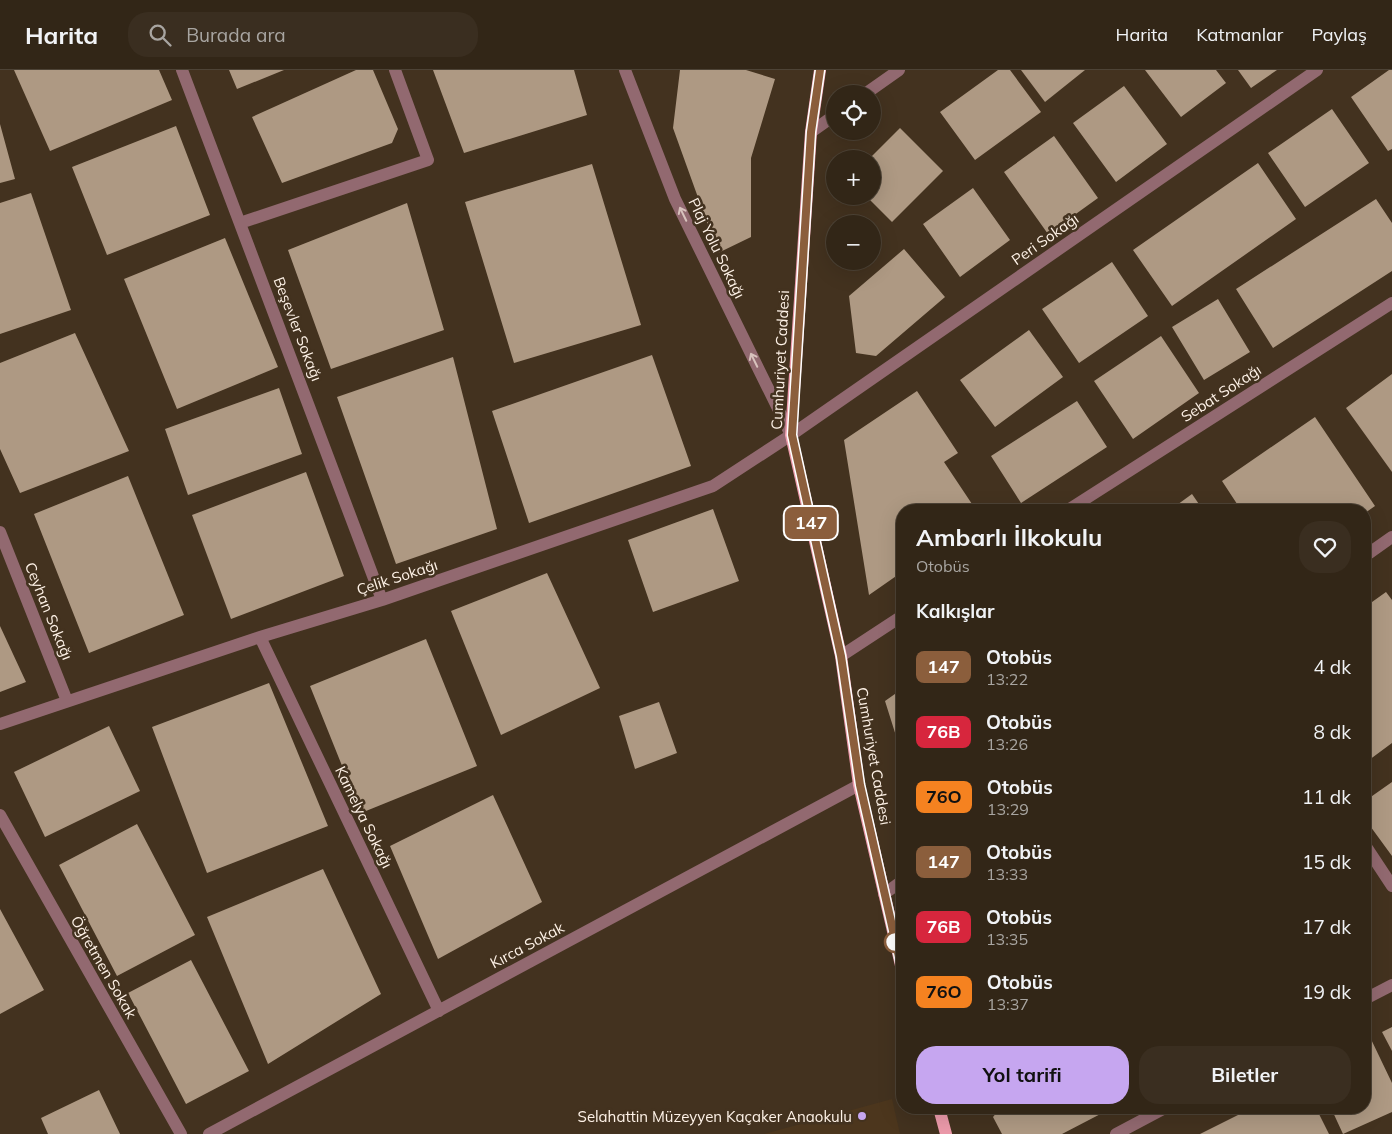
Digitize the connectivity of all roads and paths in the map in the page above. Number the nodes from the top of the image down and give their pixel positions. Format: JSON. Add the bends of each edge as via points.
{"nodes":[{"id":1,"x":182,"y":70,"type":"edge"},
{"id":2,"x":395,"y":70,"type":"edge"},
{"id":3,"x":625,"y":70,"type":"edge"},
{"id":4,"x":820,"y":70,"type":"edge"},
{"id":5,"x":899,"y":70,"type":"edge"},
{"id":6,"x":1317,"y":70,"type":"edge"},
{"id":7,"x":878,"y":85,"type":"edge"},
{"id":8,"x":826,"y":121,"type":"edge"},
{"id":9,"x":811,"y":132,"type":"junction"},
{"id":10,"x":240,"y":223,"type":"junction"},
{"id":11,"x":1392,"y":302,"type":"edge"},
{"id":12,"x":792,"y":435,"type":"junction"},
{"id":13,"x":1077,"y":504,"type":"edge"},
{"id":14,"x":1392,"y":537,"type":"edge"},
{"id":15,"x":2,"y":540,"type":"edge"},
{"id":16,"x":1371,"y":552,"type":"edge"},
{"id":17,"x":382,"y":600,"type":"junction"},
{"id":18,"x":896,"y":620,"type":"edge"},
{"id":19,"x":260,"y":637,"type":"junction"},
{"id":20,"x":841,"y":656,"type":"junction"},
{"id":21,"x":67,"y":702,"type":"junction"},
{"id":22,"x":0,"y":724,"type":"edge"},
{"id":23,"x":860,"y":785,"type":"junction"},
{"id":24,"x":0,"y":815,"type":"edge"},
{"id":25,"x":1371,"y":854,"type":"edge"},
{"id":26,"x":896,"y":885,"type":"edge"},
{"id":27,"x":1392,"y":886,"type":"edge"},
{"id":28,"x":884,"y":894,"type":"junction"},
{"id":29,"x":896,"y":945,"type":"edge"},
{"id":30,"x":1392,"y":985,"type":"edge"},
{"id":31,"x":1371,"y":996,"type":"edge"},
{"id":32,"x":439,"y":1011,"type":"junction"},
{"id":33,"x":941,"y":1114,"type":"edge"},
{"id":34,"x":1154,"y":1114,"type":"edge"},
{"id":35,"x":181,"y":1134,"type":"edge"},
{"id":36,"x":209,"y":1134,"type":"edge"},
{"id":37,"x":946,"y":1134,"type":"edge"},
{"id":38,"x":1116,"y":1134,"type":"edge"}],
"edges":[{"from":1,"to":10,"type":"street","name":"Beşevler Sokağı"},
{"from":2,"to":10,"type":"street","via":[[428,160]]},
{"from":12,"to":3,"type":"street","name":"Plaj Yolu Sokağı","one_way":true,"via":[[676,199]]},
{"from":4,"to":9,"type":"main road","name":"Cumhuriyet Caddesi"},
{"from":5,"to":7,"type":"street"},
{"from":6,"to":12,"type":"street","name":"Peri Sokağı"},
{"from":8,"to":9,"type":"street"},
{"from":9,"to":12,"type":"main road","name":"Cumhuriyet Caddesi"},
{"from":10,"to":17,"type":"street","name":"Beşevler Sokağı"},
{"from":11,"to":13,"type":"street","name":"Sebat Sokağı"},
{"from":12,"to":17,"type":"street","name":"Çelik Sokağı","via":[[713,486]]},
{"from":12,"to":20,"type":"main road","name":"Cumhuriyet Caddesi"},
{"from":14,"to":16,"type":"street"},
{"from":15,"to":21,"type":"street","name":"Ceyhan Sokağı"},
{"from":17,"to":19,"type":"street","name":"Çelik Sokağı"},
{"from":18,"to":20,"type":"street"},
{"from":19,"to":21,"type":"street","name":"Çelik Sokağı"},
{"from":19,"to":32,"type":"street","name":"Kamelya Sokağı"},
{"from":20,"to":23,"type":"main road","name":"Cumhuriyet Caddesi"},
{"from":21,"to":22,"type":"street","name":"Çelik Sokağı"},
{"from":23,"to":28,"type":"main road","name":"Cumhuriyet Caddesi"},
{"from":23,"to":32,"type":"street","name":"Kırca Sokak"},
{"from":24,"to":35,"type":"street","name":"Öğretmen Sokak"},
{"from":25,"to":27,"type":"street"},
{"from":26,"to":28,"type":"street"},
{"from":28,"to":29,"type":"main road","name":"Cumhuriyet Caddesi"},
{"from":30,"to":31,"type":"street"},
{"from":32,"to":36,"type":"street","name":"Kırca Sokak"},
{"from":33,"to":37,"type":"main road"},
{"from":34,"to":38,"type":"street"}]}
